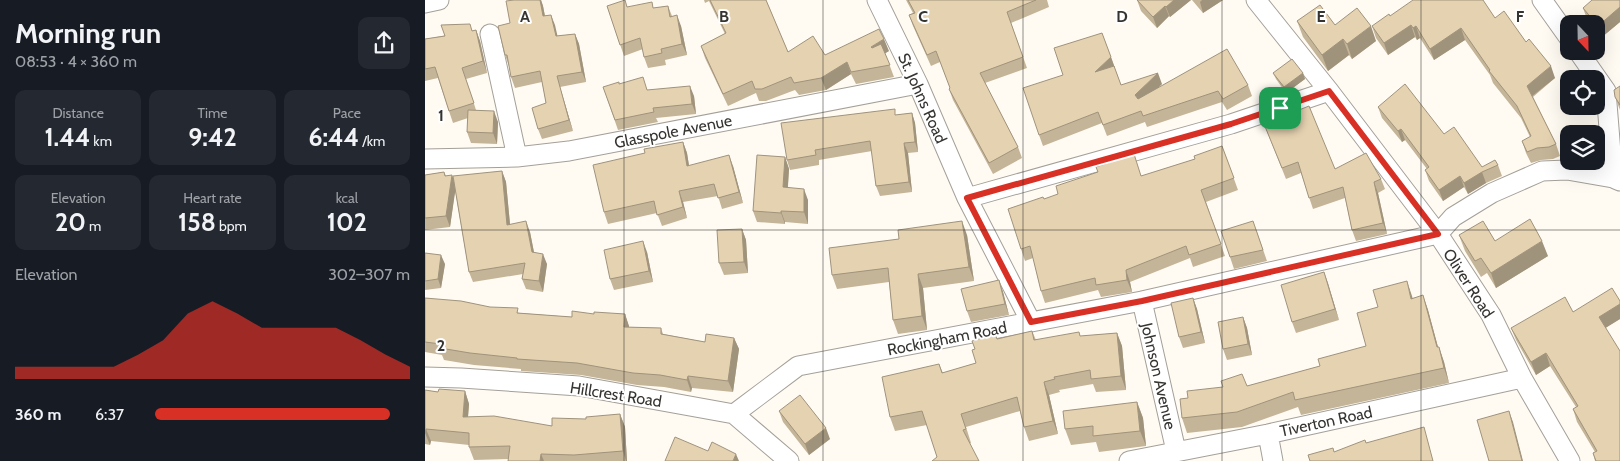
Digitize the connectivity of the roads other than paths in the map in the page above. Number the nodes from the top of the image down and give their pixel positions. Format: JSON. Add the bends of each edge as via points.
{"nodes":[{"id":1,"x":439,"y":0,"type":"edge"},
{"id":2,"x":877,"y":0,"type":"edge"},
{"id":3,"x":1256,"y":0,"type":"edge"},
{"id":4,"x":1541,"y":0,"type":"edge"},
{"id":5,"x":425,"y":2,"type":"edge"},
{"id":6,"x":1560,"y":26,"type":"edge"},
{"id":7,"x":490,"y":34,"type":"dead end"},
{"id":8,"x":1584,"y":60,"type":"edge"},
{"id":9,"x":918,"y":84,"type":"junction"},
{"id":10,"x":1329,"y":91,"type":"junction"},
{"id":11,"x":517,"y":157,"type":"junction"},
{"id":12,"x":425,"y":158,"type":"edge"},
{"id":13,"x":1618,"y":176,"type":"edge"},
{"id":14,"x":967,"y":198,"type":"junction"},
{"id":15,"x":1438,"y":234,"type":"junction"},
{"id":16,"x":1142,"y":301,"type":"junction"},
{"id":17,"x":1031,"y":322,"type":"junction"},
{"id":18,"x":425,"y":377,"type":"edge"},
{"id":19,"x":1522,"y":378,"type":"junction"},
{"id":20,"x":735,"y":414,"type":"junction"},
{"id":21,"x":1267,"y":434,"type":"junction"},
{"id":22,"x":1177,"y":451,"type":"junction"},
{"id":23,"x":789,"y":461,"type":"edge"},
{"id":24,"x":1129,"y":461,"type":"edge"},
{"id":25,"x":1273,"y":461,"type":"edge"},
{"id":26,"x":1570,"y":461,"type":"edge"}],
"edges":[{"from":1,"to":5,"type":"street"},
{"from":2,"to":9,"type":"street","name":"St. Johns Road"},
{"from":3,"to":10,"type":"street","name":"Oliver Road"},
{"from":4,"to":6,"type":"street"},
{"from":7,"to":11,"type":"street"},
{"from":8,"to":13,"type":"street","via":[[1606,91]]},
{"from":9,"to":11,"type":"street","name":"Glasspole Avenue"},
{"from":9,"to":14,"type":"street","name":"St. Johns Road"},
{"from":10,"to":14,"type":"street","via":[[1231,124]]},
{"from":10,"to":15,"type":"street","name":"Oliver Road"},
{"from":11,"to":12,"type":"street","name":"Glasspole Avenue"},
{"from":13,"to":15,"type":"street","via":[[1542,170],[1492,193],[1453,217]]},
{"from":14,"to":17,"type":"street","name":"St. Johns Road"},
{"from":15,"to":16,"type":"street","name":"Rockingham Road"},
{"from":15,"to":19,"type":"street","name":"Oliver Road","via":[[1491,315]]},
{"from":16,"to":17,"type":"street","name":"Rockingham Road"},
{"from":16,"to":22,"type":"street","name":"Johnson Avenue"},
{"from":17,"to":20,"type":"street","name":"Rockingham Road","via":[[798,366]]},
{"from":18,"to":20,"type":"street","name":"Hillcrest Road","via":[[579,386]]},
{"from":19,"to":21,"type":"street","name":"Tiverton Road"},
{"from":19,"to":26,"type":"street","name":"Oliver Road"},
{"from":20,"to":23,"type":"street"},
{"from":21,"to":22,"type":"street","name":"Tiverton Road"},
{"from":21,"to":25,"type":"street"},
{"from":22,"to":24,"type":"street","name":"Tiverton Road"}]}
